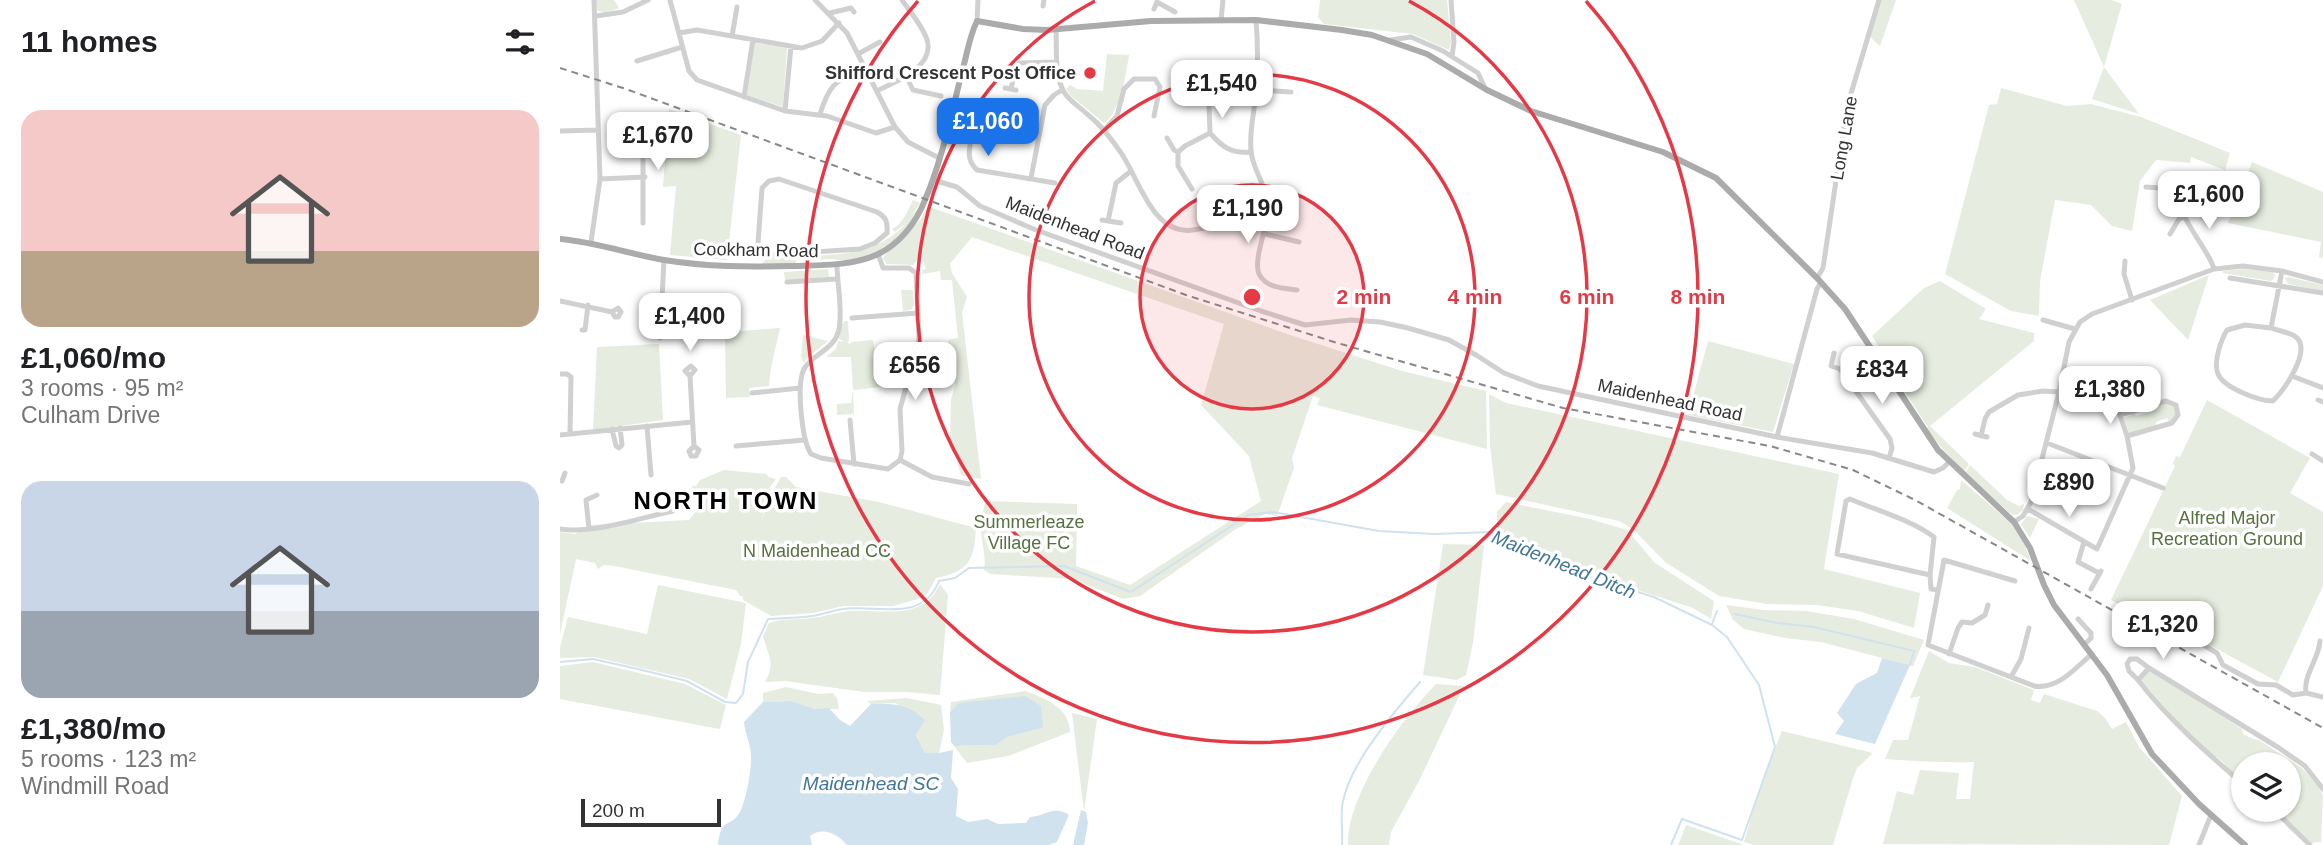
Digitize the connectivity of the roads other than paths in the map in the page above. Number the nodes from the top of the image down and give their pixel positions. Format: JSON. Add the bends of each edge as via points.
{"nodes":[{"id":1,"x":594,"y":0,"type":"edge"},
{"id":2,"x":648,"y":0,"type":"edge"},
{"id":3,"x":670,"y":0,"type":"edge"},
{"id":4,"x":815,"y":0,"type":"edge"},
{"id":5,"x":902,"y":0,"type":"edge"},
{"id":6,"x":978,"y":0,"type":"edge"},
{"id":7,"x":1223,"y":0,"type":"edge"},
{"id":8,"x":1451,"y":0,"type":"edge"},
{"id":9,"x":1879,"y":0,"type":"edge"},
{"id":10,"x":1156,"y":1,"type":"edge"},
{"id":11,"x":737,"y":6,"type":"dead end"},
{"id":12,"x":1154,"y":9,"type":"dead end"},
{"id":13,"x":854,"y":12,"type":"dead end"},
{"id":14,"x":1175,"y":12,"type":"dead end"},
{"id":15,"x":830,"y":13,"type":"junction"},
{"id":16,"x":596,"y":16,"type":"junction"},
{"id":17,"x":1221,"y":20,"type":"junction"},
{"id":18,"x":1256,"y":20,"type":"junction"},
{"id":19,"x":977,"y":21,"type":"junction"},
{"id":20,"x":839,"y":23,"type":"junction"},
{"id":21,"x":1056,"y":29,"type":"junction"},
{"id":22,"x":678,"y":33,"type":"junction"},
{"id":23,"x":732,"y":36,"type":"junction"},
{"id":24,"x":753,"y":40,"type":"junction"},
{"id":25,"x":1390,"y":40,"type":"junction"},
{"id":26,"x":880,"y":42,"type":"dead end"},
{"id":27,"x":791,"y":46,"type":"junction"},
{"id":28,"x":682,"y":47,"type":"junction"},
{"id":29,"x":858,"y":54,"type":"junction"},
{"id":30,"x":1452,"y":56,"type":"junction"},
{"id":31,"x":637,"y":61,"type":"dead end"},
{"id":32,"x":1057,"y":62,"type":"junction"},
{"id":33,"x":864,"y":66,"type":"junction"},
{"id":34,"x":906,"y":76,"type":"junction"},
{"id":35,"x":1211,"y":83,"type":"dead end"},
{"id":36,"x":1011,"y":89,"type":"dead end"},
{"id":37,"x":1062,"y":90,"type":"junction"},
{"id":38,"x":1256,"y":90,"type":"junction"},
{"id":39,"x":1487,"y":90,"type":"junction"},
{"id":40,"x":877,"y":91,"type":"junction"},
{"id":41,"x":1291,"y":92,"type":"dead end"},
{"id":42,"x":941,"y":96,"type":"dead end"},
{"id":43,"x":744,"y":97,"type":"junction"},
{"id":44,"x":785,"y":111,"type":"junction"},
{"id":45,"x":820,"y":114,"type":"junction"},
{"id":46,"x":1154,"y":116,"type":"dead end"},
{"id":47,"x":961,"y":120,"type":"dead end"},
{"id":48,"x":643,"y":121,"type":"dead end"},
{"id":49,"x":895,"y":127,"type":"junction"},
{"id":50,"x":598,"y":130,"type":"junction"},
{"id":51,"x":1104,"y":130,"type":"junction"},
{"id":52,"x":560,"y":131,"type":"edge"},
{"id":53,"x":1210,"y":133,"type":"junction"},
{"id":54,"x":1167,"y":138,"type":"dead end"},
{"id":55,"x":1178,"y":152,"type":"junction"},
{"id":56,"x":1251,"y":152,"type":"junction"},
{"id":57,"x":939,"y":158,"type":"junction"},
{"id":58,"x":1131,"y":171,"type":"junction"},
{"id":59,"x":645,"y":177,"type":"junction"},
{"id":60,"x":1031,"y":178,"type":"junction"},
{"id":61,"x":1195,"y":178,"type":"dead end"},
{"id":62,"x":600,"y":179,"type":"junction"},
{"id":63,"x":933,"y":180,"type":"junction"},
{"id":64,"x":1188,"y":182,"type":"junction"},
{"id":65,"x":1055,"y":183,"type":"dead end"},
{"id":66,"x":2146,"y":187,"type":"dead end"},
{"id":67,"x":1192,"y":189,"type":"dead end"},
{"id":68,"x":2200,"y":189,"type":"dead end"},
{"id":69,"x":2180,"y":192,"type":"junction"},
{"id":70,"x":1236,"y":203,"type":"dead end"},
{"id":71,"x":2184,"y":217,"type":"junction"},
{"id":72,"x":1224,"y":218,"type":"junction"},
{"id":73,"x":643,"y":223,"type":"dead end"},
{"id":74,"x":1121,"y":223,"type":"dead end"},
{"id":75,"x":1243,"y":227,"type":"dead end"},
{"id":76,"x":1265,"y":234,"type":"junction"},
{"id":77,"x":2170,"y":234,"type":"dead end"},
{"id":78,"x":560,"y":239,"type":"edge"},
{"id":79,"x":592,"y":242,"type":"junction"},
{"id":80,"x":1300,"y":242,"type":"dead end"},
{"id":81,"x":806,"y":254,"type":"junction"},
{"id":82,"x":878,"y":254,"type":"junction"},
{"id":83,"x":664,"y":260,"type":"junction"},
{"id":84,"x":2125,"y":261,"type":"dead end"},
{"id":85,"x":837,"y":264,"type":"junction"},
{"id":86,"x":807,"y":266,"type":"junction"},
{"id":87,"x":2214,"y":269,"type":"junction"},
{"id":88,"x":2282,"y":271,"type":"junction"},
{"id":89,"x":2230,"y":278,"type":"dead end"},
{"id":90,"x":837,"y":279,"type":"junction"},
{"id":91,"x":1819,"y":280,"type":"junction"},
{"id":92,"x":787,"y":282,"type":"dead end"},
{"id":93,"x":2323,"y":282,"type":"edge"},
{"id":94,"x":2278,"y":286,"type":"junction"},
{"id":95,"x":1297,"y":290,"type":"dead end"},
{"id":96,"x":2323,"y":293,"type":"edge"},
{"id":97,"x":2132,"y":300,"type":"junction"},
{"id":98,"x":560,"y":301,"type":"edge"},
{"id":99,"x":588,"y":305,"type":"junction"},
{"id":100,"x":612,"y":312,"type":"dead end"},
{"id":101,"x":918,"y":313,"type":"junction"},
{"id":102,"x":852,"y":318,"type":"dead end"},
{"id":103,"x":2043,"y":320,"type":"dead end"},
{"id":104,"x":2271,"y":328,"type":"junction"},
{"id":105,"x":2075,"y":329,"type":"junction"},
{"id":106,"x":585,"y":330,"type":"dead end"},
{"id":107,"x":660,"y":330,"type":"junction"},
{"id":108,"x":693,"y":333,"type":"dead end"},
{"id":109,"x":660,"y":338,"type":"dead end"},
{"id":110,"x":1834,"y":353,"type":"dead end"},
{"id":111,"x":560,"y":374,"type":"edge"},
{"id":112,"x":690,"y":376,"type":"dead end"},
{"id":113,"x":2292,"y":376,"type":"junction"},
{"id":114,"x":2108,"y":379,"type":"dead end"},
{"id":115,"x":800,"y":388,"type":"junction"},
{"id":116,"x":2323,"y":388,"type":"edge"},
{"id":117,"x":2059,"y":392,"type":"junction"},
{"id":118,"x":752,"y":393,"type":"dead end"},
{"id":119,"x":2120,"y":415,"type":"junction"},
{"id":120,"x":692,"y":422,"type":"junction"},
{"id":121,"x":849,"y":425,"type":"dead end"},
{"id":122,"x":647,"y":426,"type":"junction"},
{"id":123,"x":620,"y":428,"type":"junction"},
{"id":124,"x":612,"y":429,"type":"junction"},
{"id":125,"x":570,"y":434,"type":"junction"},
{"id":126,"x":560,"y":435,"type":"edge"},
{"id":127,"x":1981,"y":436,"type":"dead end"},
{"id":128,"x":2127,"y":436,"type":"junction"},
{"id":129,"x":1777,"y":437,"type":"junction"},
{"id":130,"x":804,"y":440,"type":"junction"},
{"id":131,"x":2047,"y":443,"type":"junction"},
{"id":132,"x":694,"y":446,"type":"dead end"},
{"id":133,"x":736,"y":446,"type":"dead end"},
{"id":134,"x":2312,"y":454,"type":"dead end"},
{"id":135,"x":1889,"y":458,"type":"junction"},
{"id":136,"x":900,"y":460,"type":"junction"},
{"id":137,"x":2323,"y":461,"type":"edge"},
{"id":138,"x":1950,"y":462,"type":"junction"},
{"id":139,"x":854,"y":464,"type":"junction"},
{"id":140,"x":651,"y":475,"type":"dead end"},
{"id":141,"x":2131,"y":475,"type":"junction"},
{"id":142,"x":969,"y":484,"type":"dead end"},
{"id":143,"x":2164,"y":488,"type":"dead end"},
{"id":144,"x":597,"y":495,"type":"dead end"},
{"id":145,"x":2028,"y":509,"type":"junction"},
{"id":146,"x":673,"y":511,"type":"dead end"},
{"id":147,"x":2014,"y":522,"type":"junction"},
{"id":148,"x":560,"y":529,"type":"edge"},
{"id":149,"x":589,"y":529,"type":"junction"},
{"id":150,"x":2084,"y":542,"type":"junction"},
{"id":151,"x":1930,"y":575,"type":"junction"},
{"id":152,"x":2015,"y":581,"type":"dead end"},
{"id":153,"x":2091,"y":589,"type":"dead end"},
{"id":154,"x":1938,"y":590,"type":"junction"},
{"id":155,"x":1988,"y":605,"type":"dead end"},
{"id":156,"x":2081,"y":621,"type":"dead end"},
{"id":157,"x":2029,"y":628,"type":"dead end"},
{"id":158,"x":2192,"y":640,"type":"dead end"},
{"id":159,"x":2320,"y":640,"type":"dead end"},
{"id":160,"x":2085,"y":644,"type":"junction"},
{"id":161,"x":1950,"y":654,"type":"junction"},
{"id":162,"x":2092,"y":654,"type":"junction"},
{"id":163,"x":2149,"y":668,"type":"junction"},
{"id":164,"x":2011,"y":677,"type":"junction"},
{"id":165,"x":2138,"y":680,"type":"junction"},
{"id":166,"x":2306,"y":694,"type":"junction"},
{"id":167,"x":2323,"y":697,"type":"edge"},
{"id":168,"x":2231,"y":774,"type":"edge"},
{"id":169,"x":2323,"y":789,"type":"edge"},
{"id":170,"x":2211,"y":815,"type":"junction"},
{"id":171,"x":2286,"y":822,"type":"edge"},
{"id":172,"x":2199,"y":845,"type":"edge"},
{"id":173,"x":2245,"y":845,"type":"edge"},
{"id":174,"x":2310,"y":845,"type":"edge"}],
"edges":[{"from":1,"to":16,"type":"street"},
{"from":2,"to":16,"type":"street","via":[[623,12]]},
{"from":3,"to":22,"type":"street"},
{"from":4,"to":15,"type":"street"},
{"from":5,"to":34,"type":"street","via":[[928,42],[922,62]]},
{"from":6,"to":19,"type":"street"},
{"from":7,"to":17,"type":"street"},
{"from":8,"to":30,"type":"street"},
{"from":9,"to":91,"type":"street","name":"Long Lane","via":[[1847,107]]},
{"from":10,"to":12,"type":"street"},
{"from":10,"to":14,"type":"street"},
{"from":11,"to":23,"type":"street"},
{"from":13,"to":15,"type":"street","via":[[851,8]]},
{"from":15,"to":20,"type":"street"},
{"from":16,"to":50,"type":"street"},
{"from":17,"to":18,"type":"main road"},
{"from":17,"to":21,"type":"main road"},
{"from":18,"to":25,"type":"main road"},
{"from":18,"to":38,"type":"street"},
{"from":19,"to":21,"type":"main road"},
{"from":19,"to":57,"type":"main road","name":"Cookham Road"},
{"from":20,"to":27,"type":"street","via":[[822,41],[802,48]]},
{"from":20,"to":29,"type":"street"},
{"from":21,"to":32,"type":"street"},
{"from":22,"to":23,"type":"street","via":[[697,30]]},
{"from":22,"to":28,"type":"street"},
{"from":23,"to":24,"type":"street"},
{"from":24,"to":27,"type":"street"},
{"from":24,"to":43,"type":"street"},
{"from":25,"to":30,"type":"street","via":[[1410,37]]},
{"from":25,"to":39,"type":"main road","via":[[1426,54]]},
{"from":26,"to":29,"type":"street"},
{"from":27,"to":44,"type":"street"},
{"from":28,"to":31,"type":"street"},
{"from":28,"to":43,"type":"street","via":[[696,80]]},
{"from":29,"to":33,"type":"street"},
{"from":30,"to":39,"type":"street","via":[[1478,73]]},
{"from":32,"to":36,"type":"street","via":[[1020,63]]},
{"from":32,"to":37,"type":"street"},
{"from":33,"to":40,"type":"street"},
{"from":33,"to":45,"type":"street","via":[[835,83]]},
{"from":34,"to":40,"type":"street"},
{"from":34,"to":42,"type":"street","via":[[914,90]]},
{"from":35,"to":53,"type":"street"},
{"from":37,"to":51,"type":"street"},
{"from":37,"to":60,"type":"street","via":[[1045,105]]},
{"from":38,"to":41,"type":"street"},
{"from":38,"to":56,"type":"street"},
{"from":39,"to":91,"type":"main road","via":[[1531,111],[1664,152],[1716,178]]},
{"from":40,"to":49,"type":"street"},
{"from":43,"to":44,"type":"street"},
{"from":44,"to":45,"type":"street"},
{"from":45,"to":49,"type":"street","via":[[876,133]]},
{"from":46,"to":51,"type":"street","via":[[1160,107],[1157,77],[1130,80],[1117,116]]},
{"from":47,"to":60,"type":"street","via":[[976,127],[969,149],[971,165],[977,170]]},
{"from":48,"to":59,"type":"street"},
{"from":49,"to":57,"type":"street","via":[[908,142]]},
{"from":50,"to":52,"type":"street"},
{"from":50,"to":62,"type":"street"},
{"from":51,"to":58,"type":"street"},
{"from":53,"to":55,"type":"street"},
{"from":53,"to":56,"type":"street","via":[[1229,150]]},
{"from":54,"to":55,"type":"street"},
{"from":55,"to":64,"type":"street","via":[[1178,166]]},
{"from":56,"to":76,"type":"street","via":[[1265,186]]},
{"from":57,"to":63,"type":"main road","name":"Cookham Road"},
{"from":58,"to":72,"type":"street","via":[[1153,209],[1173,229],[1212,227]]},
{"from":58,"to":74,"type":"street","via":[[1116,183],[1105,220]]},
{"from":59,"to":62,"type":"street"},
{"from":59,"to":73,"type":"street"},
{"from":60,"to":65,"type":"street"},
{"from":61,"to":64,"type":"street"},
{"from":62,"to":79,"type":"street"},
{"from":63,"to":82,"type":"main road","name":"Cookham Road","via":[[908,230]]},
{"from":63,"to":129,"type":"street","name":"Maidenhead Road","via":[[957,187],[980,206],[1036,230],[1305,325],[1351,320],[1408,328],[1449,340],[1504,373],[1538,386]]},
{"from":64,"to":67,"type":"street"},
{"from":66,"to":69,"type":"street"},
{"from":68,"to":69,"type":"street","via":[[2182,188]]},
{"from":69,"to":71,"type":"street"},
{"from":70,"to":72,"type":"street"},
{"from":71,"to":77,"type":"street"},
{"from":71,"to":87,"type":"street"},
{"from":72,"to":75,"type":"street"},
{"from":76,"to":80,"type":"street"},
{"from":76,"to":95,"type":"street","via":[[1258,272],[1274,287]]},
{"from":78,"to":79,"type":"main road","name":"Cookham Road"},
{"from":79,"to":83,"type":"main road","name":"Cookham Road"},
{"from":81,"to":81,"type":"street","via":[[860,249],[887,233],[888,223],[868,208],[779,179],[769,181],[762,188],[758,248],[768,255]]},
{"from":81,"to":86,"type":"street"},
{"from":82,"to":85,"type":"main road","name":"Cookham Road"},
{"from":82,"to":101,"type":"street","via":[[883,268],[909,268],[916,273]]},
{"from":83,"to":86,"type":"main road","name":"Cookham Road","via":[[722,267]]},
{"from":83,"to":107,"type":"street"},
{"from":84,"to":97,"type":"street"},
{"from":85,"to":86,"type":"main road","name":"Cookham Road"},
{"from":85,"to":90,"type":"street"},
{"from":87,"to":88,"type":"street","via":[[2243,266]]},
{"from":87,"to":97,"type":"street"},
{"from":88,"to":93,"type":"street"},
{"from":88,"to":94,"type":"street"},
{"from":89,"to":94,"type":"street"},
{"from":90,"to":92,"type":"street"},
{"from":90,"to":115,"type":"street","via":[[839,330],[832,346],[803,371]]},
{"from":91,"to":129,"type":"street","name":"Long Lane"},
{"from":91,"to":138,"type":"main road","via":[[1845,309],[1923,429]]},
{"from":94,"to":96,"type":"street"},
{"from":94,"to":104,"type":"street"},
{"from":97,"to":105,"type":"street","via":[[2092,314]]},
{"from":98,"to":99,"type":"street"},
{"from":99,"to":100,"type":"street"},
{"from":99,"to":106,"type":"street"},
{"from":101,"to":102,"type":"street"},
{"from":101,"to":136,"type":"street","via":[[919,339],[900,409]]},
{"from":103,"to":105,"type":"street"},
{"from":104,"to":113,"type":"street","via":[[2299,340]]},
{"from":104,"to":113,"type":"street","via":[[2245,325],[2227,330],[2221,340],[2219,375],[2254,399],[2273,401]]},
{"from":105,"to":117,"type":"street"},
{"from":107,"to":108,"type":"street"},
{"from":107,"to":109,"type":"street"},
{"from":110,"to":135,"type":"street","via":[[1830,370],[1840,369],[1890,439]]},
{"from":111,"to":125,"type":"street","via":[[571,377]]},
{"from":112,"to":120,"type":"street"},
{"from":113,"to":116,"type":"street"},
{"from":114,"to":119,"type":"street"},
{"from":115,"to":118,"type":"street"},
{"from":115,"to":130,"type":"street"},
{"from":117,"to":127,"type":"street","via":[[2018,395],[1989,412]]},
{"from":117,"to":131,"type":"street"},
{"from":119,"to":128,"type":"street"},
{"from":119,"to":128,"type":"street","via":[[2166,401],[2178,409],[2172,423]]},
{"from":120,"to":122,"type":"street"},
{"from":120,"to":132,"type":"street"},
{"from":121,"to":139,"type":"street"},
{"from":122,"to":123,"type":"street"},
{"from":122,"to":140,"type":"street"},
{"from":123,"to":124,"type":"street"},
{"from":123,"to":124,"type":"street","via":[[619,448]]},
{"from":124,"to":125,"type":"street"},
{"from":125,"to":126,"type":"street"},
{"from":128,"to":141,"type":"street"},
{"from":129,"to":135,"type":"street","name":"Maidenhead Road"},
{"from":130,"to":133,"type":"street"},
{"from":130,"to":139,"type":"street","via":[[811,454]]},
{"from":131,"to":141,"type":"street"},
{"from":131,"to":145,"type":"street"},
{"from":134,"to":137,"type":"street"},
{"from":135,"to":138,"type":"street","name":"Maidenhead Road","via":[[1934,471]]},
{"from":136,"to":139,"type":"street","via":[[888,469]]},
{"from":136,"to":142,"type":"street","via":[[932,477]]},
{"from":138,"to":147,"type":"main road"},
{"from":141,"to":143,"type":"street"},
{"from":141,"to":150,"type":"street","via":[[2097,549]]},
{"from":144,"to":149,"type":"street","via":[[586,500]]},
{"from":145,"to":147,"type":"street"},
{"from":145,"to":150,"type":"street"},
{"from":146,"to":149,"type":"street"},
{"from":147,"to":160,"type":"main road","via":[[2054,606]]},
{"from":148,"to":149,"type":"street"},
{"from":150,"to":153,"type":"street","via":[[2078,562],[2100,572]]},
{"from":151,"to":151,"type":"street","via":[[1837,554],[1846,501],[1892,514],[1934,537]]},
{"from":151,"to":154,"type":"street","via":[[1931,589]]},
{"from":152,"to":154,"type":"street","via":[[1944,560]]},
{"from":154,"to":161,"type":"street","via":[[1927,645]]},
{"from":155,"to":161,"type":"street","via":[[1984,615],[1972,623],[1962,622]]},
{"from":156,"to":160,"type":"street","via":[[2091,633]]},
{"from":157,"to":164,"type":"street","via":[[2030,637]]},
{"from":158,"to":166,"type":"street","via":[[2217,653],[2223,665],[2258,684],[2276,685],[2293,695]]},
{"from":159,"to":166,"type":"street"},
{"from":160,"to":162,"type":"main road"},
{"from":161,"to":164,"type":"street"},
{"from":162,"to":164,"type":"street","via":[[2053,686],[2034,687]]},
{"from":162,"to":170,"type":"main road","via":[[2152,754]]},
{"from":163,"to":165,"type":"street"},
{"from":163,"to":165,"type":"street","via":[[2130,659],[2129,671]]},
{"from":163,"to":169,"type":"street","via":[[2305,766]]},
{"from":165,"to":168,"type":"street","via":[[2159,707]]},
{"from":166,"to":167,"type":"street"},
{"from":170,"to":172,"type":"street"},
{"from":170,"to":173,"type":"main road"},
{"from":171,"to":174,"type":"street"}]}
